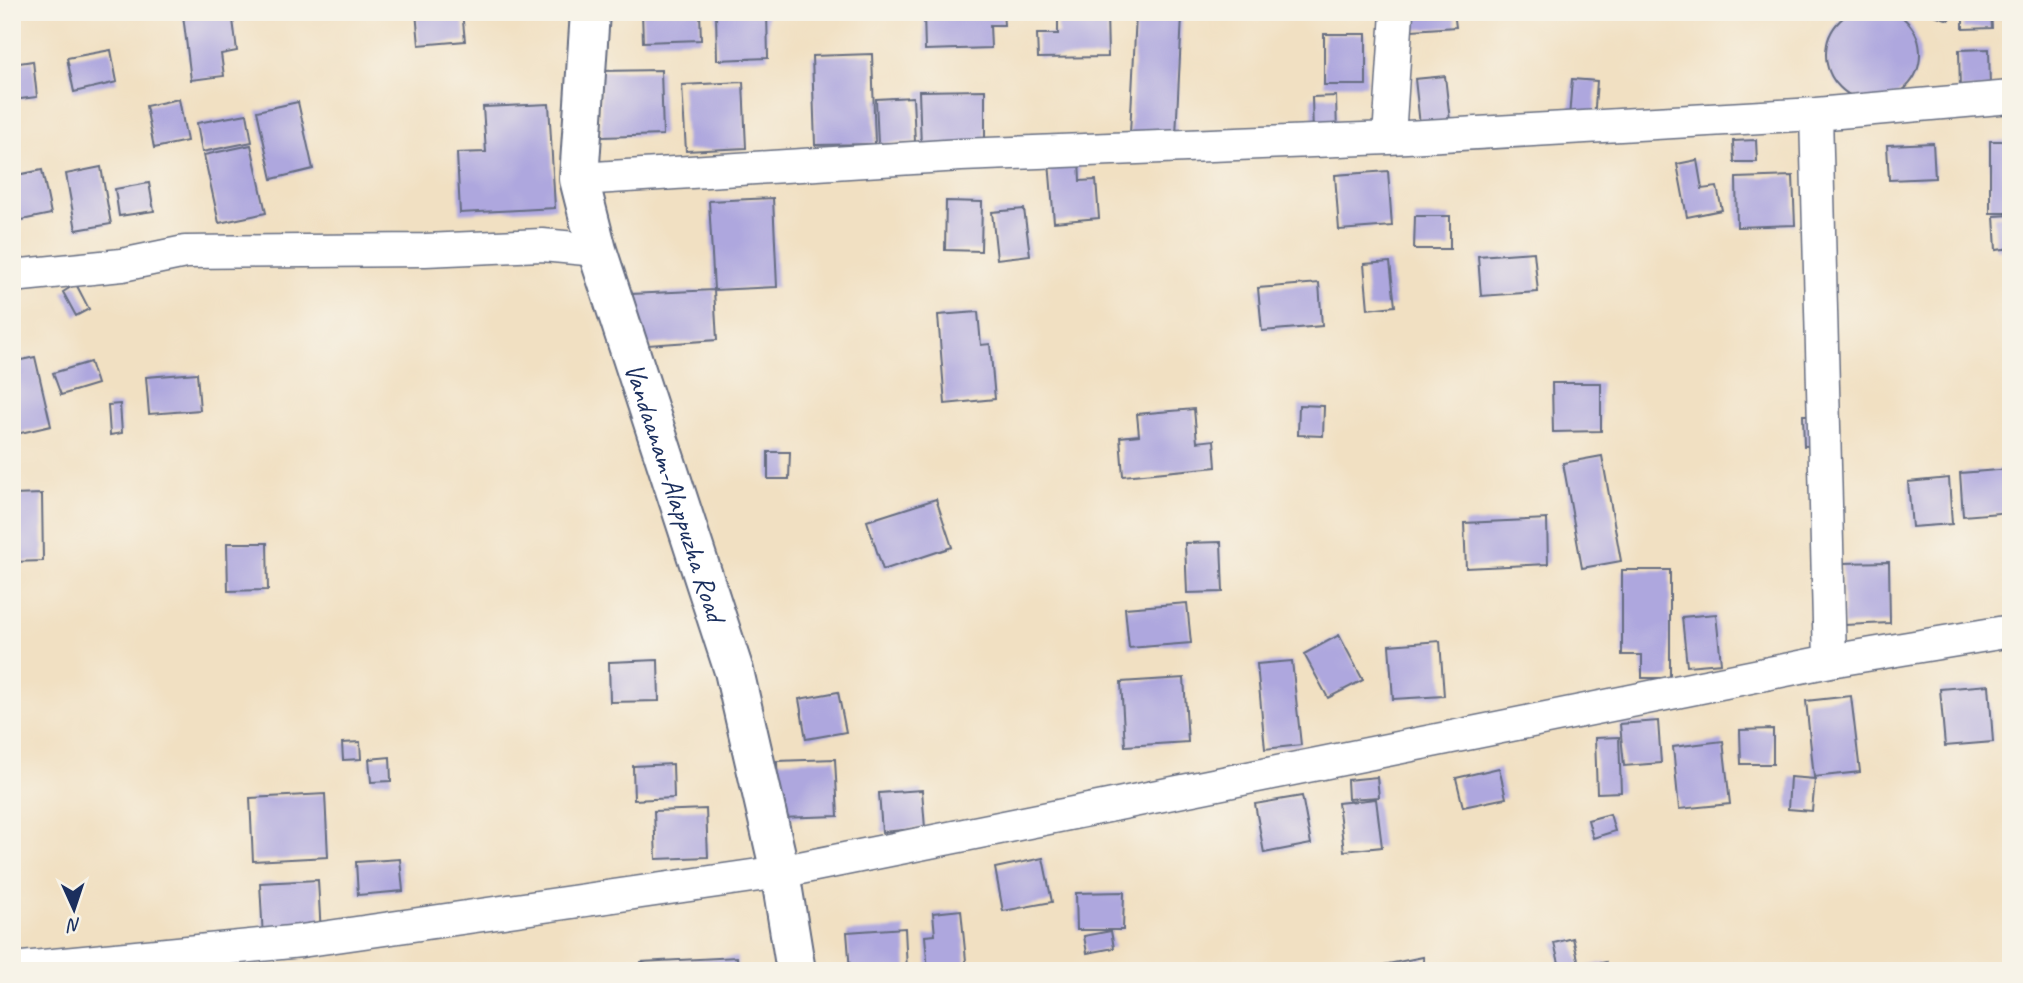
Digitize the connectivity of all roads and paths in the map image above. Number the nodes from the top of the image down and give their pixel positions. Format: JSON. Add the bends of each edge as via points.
{"nodes":[{"id":1,"x":590,"y":12,"type":"edge"},
{"id":2,"x":1396,"y":12,"type":"edge"},
{"id":3,"x":2011,"y":97,"type":"edge"},
{"id":4,"x":1816,"y":114,"type":"junction"},
{"id":5,"x":1389,"y":138,"type":"junction"},
{"id":6,"x":579,"y":179,"type":"junction"},
{"id":7,"x":597,"y":250,"type":"junction"},
{"id":8,"x":12,"y":276,"type":"edge"},
{"id":9,"x":2011,"y":631,"type":"edge"},
{"id":10,"x":1830,"y":661,"type":"junction"},
{"id":11,"x":780,"y":872,"type":"junction"},
{"id":12,"x":12,"y":969,"type":"edge"},
{"id":13,"x":796,"y":971,"type":"edge"}],
"edges":[{"from":1,"to":6,"type":"main road","name":"Vandaanam-Alappuzha Road"},
{"from":2,"to":5,"type":"street"},
{"from":3,"to":4,"type":"street"},
{"from":4,"to":5,"type":"street"},
{"from":4,"to":10,"type":"street"},
{"from":5,"to":6,"type":"street","via":[[974,154]]},
{"from":6,"to":7,"type":"main road","name":"Vandaanam-Alappuzha Road"},
{"from":7,"to":8,"type":"street","via":[[542,245],[185,252],[122,265]]},
{"from":7,"to":11,"type":"main road","name":"Vandaanam-Alappuzha Road","via":[[734,671]]},
{"from":9,"to":10,"type":"street"},
{"from":10,"to":11,"type":"street"},
{"from":11,"to":12,"type":"street","via":[[301,941]]},
{"from":11,"to":13,"type":"main road","name":"Vandaanam-Alappuzha Road"}]}
